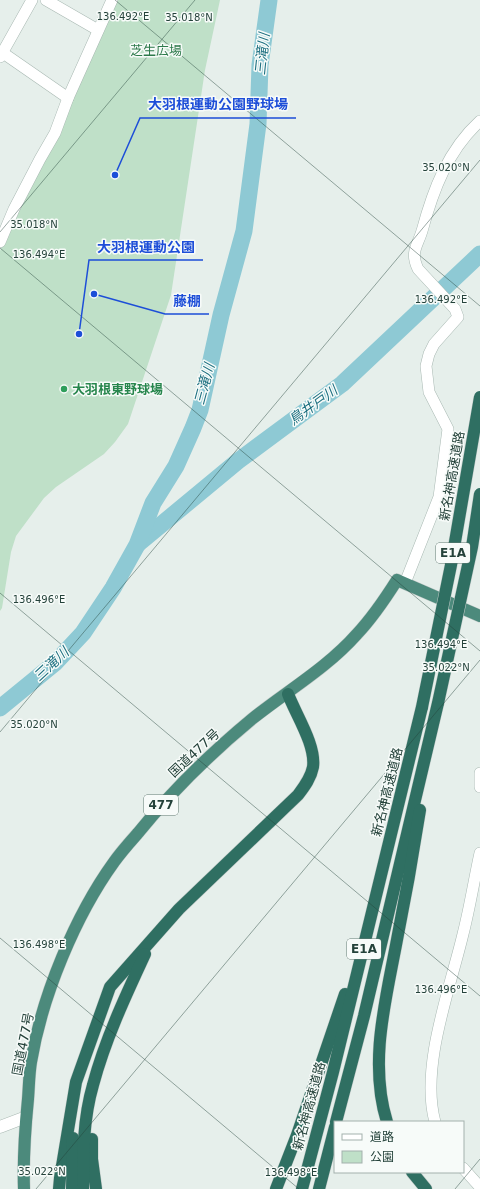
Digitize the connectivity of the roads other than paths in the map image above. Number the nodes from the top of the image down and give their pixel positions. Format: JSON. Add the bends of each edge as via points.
{"nodes":[{"id":1,"x":32,"y":0,"type":"edge"},
{"id":2,"x":46,"y":0,"type":"edge"},
{"id":3,"x":112,"y":0,"type":"edge"},
{"id":4,"x":98,"y":30,"type":"junction"},
{"id":5,"x":1,"y":54,"type":"edge"},
{"id":6,"x":68,"y":98,"type":"junction"},
{"id":7,"x":480,"y":121,"type":"edge"},
{"id":8,"x":0,"y":242,"type":"edge"},
{"id":9,"x":480,"y":397,"type":"edge"},
{"id":10,"x":480,"y":494,"type":"edge"},
{"id":11,"x":405,"y":583,"type":"junction"},
{"id":12,"x":480,"y":616,"type":"edge"},
{"id":13,"x":288,"y":694,"type":"junction"},
{"id":14,"x":433,"y":726,"type":"junction"},
{"id":15,"x":480,"y":773,"type":"edge"},
{"id":16,"x":480,"y":787,"type":"edge"},
{"id":17,"x":480,"y":853,"type":"edge"},
{"id":18,"x":370,"y":923,"type":"junction"},
{"id":19,"x":152,"y":941,"type":"junction"},
{"id":20,"x":76,"y":1082,"type":"junction"},
{"id":21,"x":92,"y":1086,"type":"junction"},
{"id":22,"x":26,"y":1117,"type":"junction"},
{"id":23,"x":336,"y":1121,"type":"edge"},
{"id":24,"x":388,"y":1121,"type":"edge"},
{"id":25,"x":435,"y":1121,"type":"edge"},
{"id":26,"x":0,"y":1127,"type":"edge"},
{"id":27,"x":334,"y":1131,"type":"edge"},
{"id":28,"x":464,"y":1169,"type":"edge"},
{"id":29,"x":413,"y":1173,"type":"edge"},
{"id":30,"x":480,"y":1187,"type":"edge"},
{"id":31,"x":24,"y":1189,"type":"edge"},
{"id":32,"x":59,"y":1189,"type":"edge"},
{"id":33,"x":72,"y":1189,"type":"edge"},
{"id":34,"x":83,"y":1189,"type":"edge"},
{"id":35,"x":96,"y":1189,"type":"edge"},
{"id":36,"x":276,"y":1189,"type":"edge"},
{"id":37,"x":302,"y":1189,"type":"edge"},
{"id":38,"x":319,"y":1189,"type":"edge"},
{"id":39,"x":426,"y":1189,"type":"edge"}],
"edges":[{"from":1,"to":5,"type":"street"},
{"from":2,"to":4,"type":"street"},
{"from":3,"to":4,"type":"street"},
{"from":4,"to":6,"type":"street"},
{"from":5,"to":6,"type":"street"},
{"from":6,"to":8,"type":"street","via":[[55,133],[14,209]]},
{"from":7,"to":11,"type":"street","via":[[469,131],[445,165],[414,253],[418,269],[455,309],[458,317],[434,344],[426,366],[429,392],[448,429],[439,497]]},
{"from":9,"to":18,"type":"highway","name":"新名神高速道路","number":"E1A","bridge":true,"via":[[451,565],[422,707]]},
{"from":10,"to":14,"type":"highway","number":"E1A","bridge":true,"via":[[472,547]]},
{"from":11,"to":12,"type":"highway"},
{"from":11,"to":13,"type":"highway","name":"国道477号","number":"477","via":[[397,580],[381,606],[356,635]]},
{"from":13,"to":19,"type":"highway","via":[[309,741],[312,754],[312,768],[308,781],[298,795],[179,909]]},
{"from":13,"to":22,"type":"highway","name":"国道477号","number":"477","via":[[225,743],[163,803],[114,861],[96,889],[80,919],[51,988],[39,1027],[31,1063]]},
{"from":14,"to":23,"type":"highway","number":"E1A"},
{"from":14,"to":24,"type":"highway","via":[[414,852],[382,1015],[379,1076]]},
{"from":15,"to":16,"type":"street"},
{"from":17,"to":25,"type":"street","via":[[464,932],[433,1056],[430,1098]]},
{"from":18,"to":36,"type":"highway"},
{"from":18,"to":37,"type":"highway","name":"新名神高速道路","number":"E1A"},
{"from":19,"to":20,"type":"highway","via":[[110,987]]},
{"from":19,"to":21,"type":"highway","via":[[107,1040]]},
{"from":20,"to":32,"type":"highway"},
{"from":20,"to":33,"type":"highway"},
{"from":21,"to":34,"type":"highway","via":[[84,1133]]},
{"from":21,"to":35,"type":"highway","via":[[92,1159]]},
{"from":22,"to":26,"type":"street"},
{"from":22,"to":31,"type":"highway","name":"国道477号","number":"477"},
{"from":27,"to":38,"type":"highway"},
{"from":28,"to":30,"type":"street"},
{"from":29,"to":39,"type":"highway"}]}
